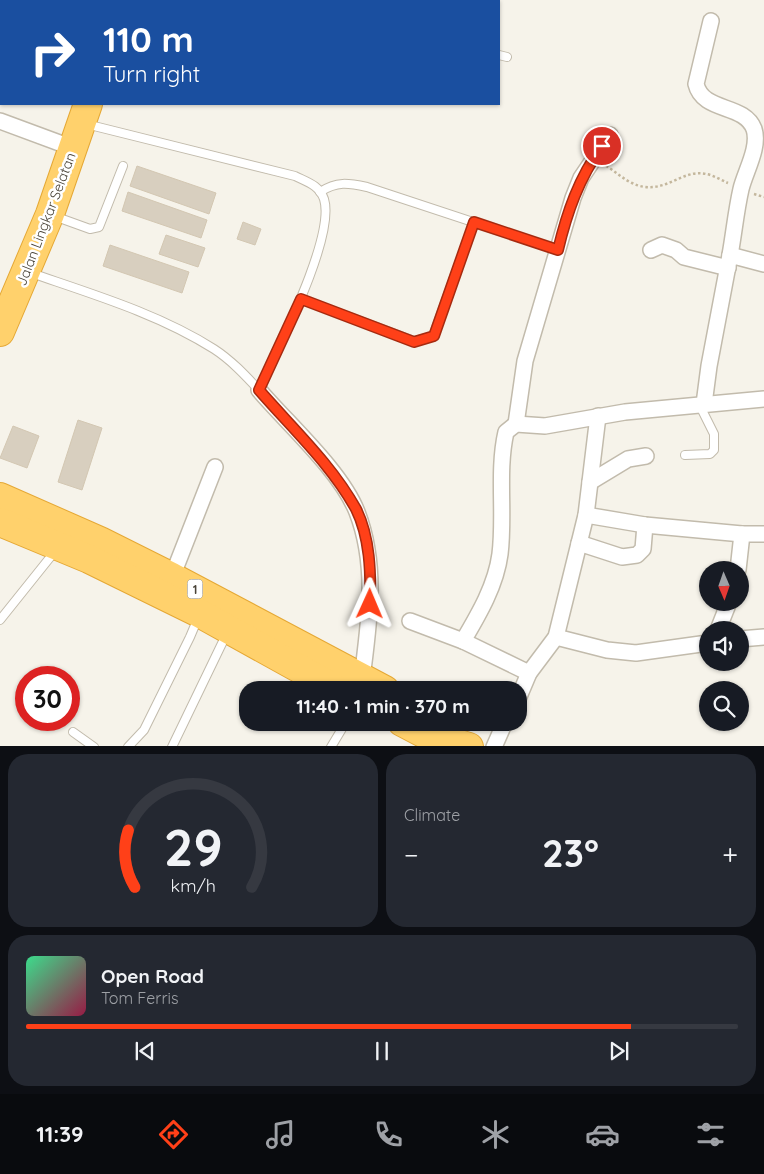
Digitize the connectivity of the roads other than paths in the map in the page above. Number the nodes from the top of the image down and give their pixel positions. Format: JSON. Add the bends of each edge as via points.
{"nodes":[{"id":1,"x":711,"y":21,"type":"dead end"},
{"id":2,"x":500,"y":54,"type":"edge"},
{"id":3,"x":507,"y":57,"type":"dead end"},
{"id":4,"x":0,"y":121,"type":"edge"},
{"id":5,"x":81,"y":125,"type":"edge"},
{"id":6,"x":610,"y":135,"type":"dead end"},
{"id":7,"x":123,"y":166,"type":"dead end"},
{"id":8,"x":320,"y":192,"type":"junction"},
{"id":9,"x":50,"y":214,"type":"junction"},
{"id":10,"x":474,"y":222,"type":"junction"},
{"id":11,"x":558,"y":250,"type":"junction"},
{"id":12,"x":651,"y":250,"type":"dead end"},
{"id":13,"x":729,"y":261,"type":"junction"},
{"id":14,"x":764,"y":264,"type":"edge"},
{"id":15,"x":26,"y":271,"type":"junction"},
{"id":16,"x":301,"y":299,"type":"junction"},
{"id":17,"x":0,"y":332,"type":"edge"},
{"id":18,"x":259,"y":390,"type":"junction"},
{"id":19,"x":764,"y":399,"type":"edge"},
{"id":20,"x":701,"y":404,"type":"junction"},
{"id":21,"x":598,"y":416,"type":"junction"},
{"id":22,"x":516,"y":424,"type":"junction"},
{"id":23,"x":685,"y":455,"type":"dead end"},
{"id":24,"x":646,"y":456,"type":"dead end"},
{"id":25,"x":215,"y":467,"type":"dead end"},
{"id":26,"x":590,"y":482,"type":"junction"},
{"id":27,"x":0,"y":497,"type":"edge"},
{"id":28,"x":586,"y":515,"type":"junction"},
{"id":29,"x":0,"y":522,"type":"edge"},
{"id":30,"x":645,"y":525,"type":"junction"},
{"id":31,"x":742,"y":534,"type":"junction"},
{"id":32,"x":764,"y":534,"type":"edge"},
{"id":33,"x":579,"y":543,"type":"junction"},
{"id":34,"x":59,"y":547,"type":"junction"},
{"id":35,"x":739,"y":561,"type":"edge"},
{"id":36,"x":172,"y":577,"type":"junction"},
{"id":37,"x":199,"y":613,"type":"junction"},
{"id":38,"x":0,"y":620,"type":"edge"},
{"id":39,"x":410,"y":621,"type":"dead end"},
{"id":40,"x":229,"y":629,"type":"junction"},
{"id":41,"x":556,"y":637,"type":"junction"},
{"id":42,"x":764,"y":637,"type":"edge"},
{"id":43,"x":749,"y":639,"type":"edge"},
{"id":44,"x":463,"y":641,"type":"junction"},
{"id":45,"x":699,"y":644,"type":"edge"},
{"id":46,"x":529,"y":673,"type":"junction"},
{"id":47,"x":350,"y":681,"type":"edge"},
{"id":48,"x":353,"y":681,"type":"edge"},
{"id":49,"x":363,"y":681,"type":"edge"},
{"id":50,"x":526,"y":681,"type":"edge"},
{"id":51,"x":340,"y":731,"type":"edge"},
{"id":52,"x":431,"y":731,"type":"edge"},
{"id":53,"x":501,"y":731,"type":"edge"},
{"id":54,"x":73,"y":732,"type":"dead end"},
{"id":55,"x":94,"y":746,"type":"edge"},
{"id":56,"x":128,"y":746,"type":"edge"},
{"id":57,"x":172,"y":746,"type":"edge"},
{"id":58,"x":331,"y":746,"type":"edge"},
{"id":59,"x":469,"y":746,"type":"edge"},
{"id":60,"x":494,"y":746,"type":"edge"}],
"edges":[{"from":1,"to":13,"type":"street","via":[[696,84],[698,92],[705,100],[742,115],[753,128],[754,143],[741,189]]},
{"from":2,"to":3,"type":"lane"},
{"from":4,"to":5,"type":"street"},
{"from":5,"to":8,"type":"lane","via":[[295,176],[317,187]]},
{"from":5,"to":9,"type":"highway","name":"Jalan Lingkar Selatan"},
{"from":6,"to":11,"type":"street","via":[[594,157],[573,198]]},
{"from":7,"to":9,"type":"lane","via":[[99,227],[90,228]]},
{"from":8,"to":10,"type":"lane","via":[[345,182]]},
{"from":8,"to":16,"type":"lane","via":[[326,212],[323,234]]},
{"from":9,"to":15,"type":"highway","name":"Jalan Lingkar Selatan"},
{"from":10,"to":11,"type":"lane"},
{"from":10,"to":16,"type":"lane","via":[[434,336],[427,340],[414,342]]},
{"from":11,"to":22,"type":"street","via":[[525,361]]},
{"from":12,"to":13,"type":"street","via":[[662,245],[684,257]]},
{"from":13,"to":14,"type":"street"},
{"from":13,"to":20,"type":"street"},
{"from":15,"to":17,"type":"highway","name":"Jalan Lingkar Selatan"},
{"from":15,"to":18,"type":"lane","via":[[177,329],[215,349],[238,367]]},
{"from":16,"to":18,"type":"lane"},
{"from":18,"to":49,"type":"street","via":[[314,450],[356,511],[370,564],[371,588]]},
{"from":19,"to":20,"type":"street"},
{"from":20,"to":21,"type":"street"},
{"from":20,"to":23,"type":"lane","via":[[714,434],[714,450],[710,454]]},
{"from":21,"to":22,"type":"street","via":[[545,426]]},
{"from":21,"to":26,"type":"street"},
{"from":22,"to":44,"type":"street","via":[[506,432],[505,438],[500,554],[481,610]]},
{"from":24,"to":26,"type":"street","via":[[628,459]]},
{"from":25,"to":36,"type":"street"},
{"from":26,"to":28,"type":"street"},
{"from":27,"to":36,"type":"highway","number":"1"},
{"from":28,"to":30,"type":"street"},
{"from":28,"to":33,"type":"street"},
{"from":29,"to":34,"type":"highway","number":"1"},
{"from":30,"to":31,"type":"street"},
{"from":30,"to":33,"type":"street","via":[[643,549],[637,555],[622,557]]},
{"from":31,"to":32,"type":"street"},
{"from":31,"to":35,"type":"street"},
{"from":33,"to":41,"type":"street"},
{"from":34,"to":37,"type":"highway","number":"1"},
{"from":34,"to":38,"type":"lane"},
{"from":36,"to":48,"type":"highway","number":"1"},
{"from":37,"to":40,"type":"highway","number":"1"},
{"from":37,"to":56,"type":"lane","via":[[144,730]]},
{"from":39,"to":44,"type":"street"},
{"from":40,"to":47,"type":"highway","number":"1"},
{"from":40,"to":57,"type":"lane"},
{"from":41,"to":45,"type":"street","via":[[607,650],[636,653]]},
{"from":41,"to":46,"type":"street"},
{"from":42,"to":43,"type":"street"},
{"from":44,"to":46,"type":"street"},
{"from":46,"to":50,"type":"street"},
{"from":51,"to":58,"type":"lane"},
{"from":52,"to":59,"type":"highway"},
{"from":53,"to":60,"type":"street"},
{"from":54,"to":55,"type":"lane"}]}
